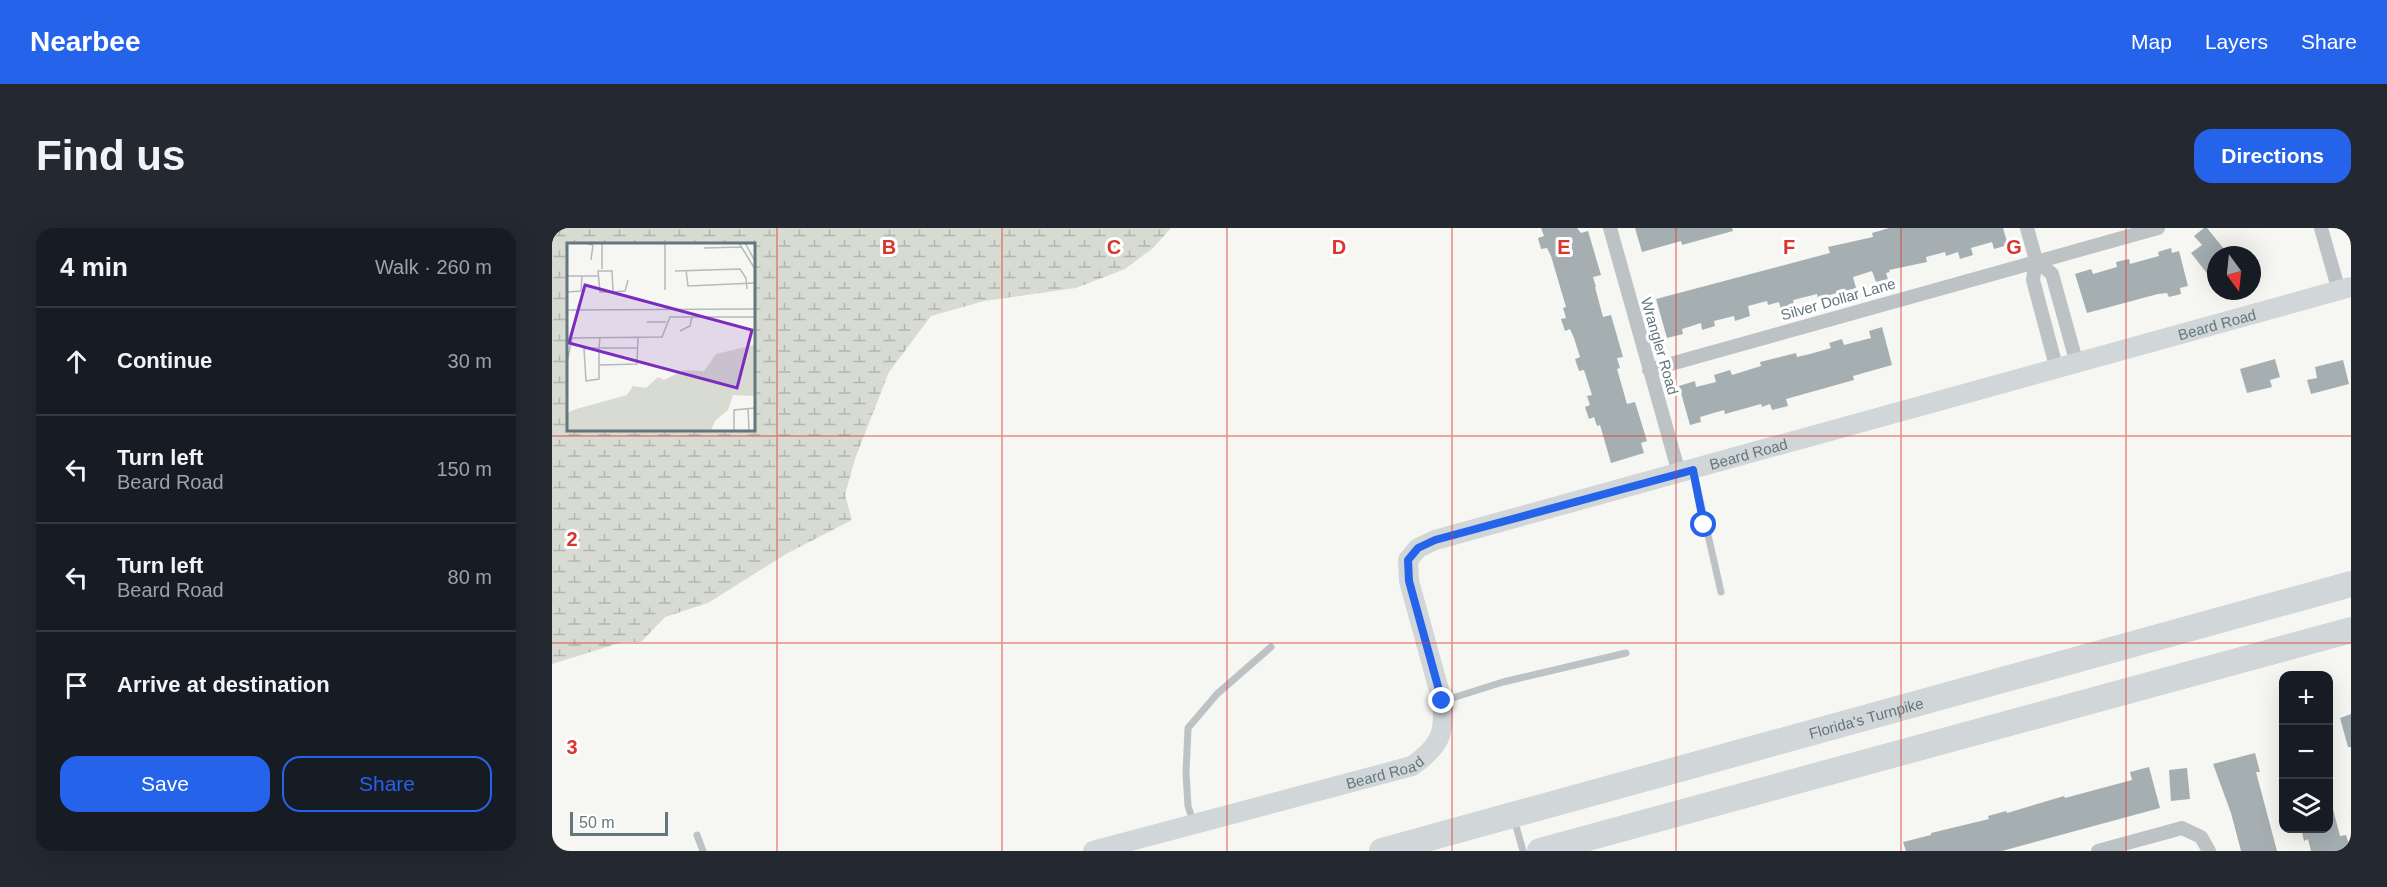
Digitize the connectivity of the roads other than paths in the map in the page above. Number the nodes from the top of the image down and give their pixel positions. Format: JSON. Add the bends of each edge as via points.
{"nodes":[{"id":1,"x":1610,"y":228,"type":"edge"},
{"id":2,"x":2027,"y":228,"type":"edge"},
{"id":3,"x":2158,"y":228,"type":"edge"},
{"id":4,"x":2321,"y":228,"type":"edge"},
{"id":5,"x":2036,"y":260,"type":"junction"},
{"id":6,"x":2345,"y":289,"type":"edge"},
{"id":7,"x":2064,"y":320,"type":"junction"},
{"id":8,"x":2045,"y":325,"type":"junction"},
{"id":9,"x":2077,"y":364,"type":"junction"},
{"id":10,"x":1649,"y":370,"type":"junction"},
{"id":11,"x":2057,"y":370,"type":"junction"},
{"id":12,"x":1686,"y":471,"type":"junction"},
{"id":13,"x":2351,"y":584,"type":"edge"},
{"id":14,"x":1721,"y":592,"type":"dead end"},
{"id":15,"x":2351,"y":630,"type":"edge"},
{"id":16,"x":1271,"y":647,"type":"dead end"},
{"id":17,"x":1626,"y":652,"type":"dead end"},
{"id":18,"x":1442,"y":701,"type":"junction"},
{"id":19,"x":1513,"y":815,"type":"junction"},
{"id":20,"x":1193,"y":824,"type":"junction"},
{"id":21,"x":697,"y":835,"type":"dead end"},
{"id":22,"x":703,"y":851,"type":"edge"},
{"id":23,"x":1093,"y":851,"type":"edge"},
{"id":24,"x":1382,"y":851,"type":"edge"},
{"id":25,"x":1523,"y":851,"type":"edge"},
{"id":26,"x":1540,"y":851,"type":"edge"},
{"id":27,"x":2098,"y":851,"type":"edge"},
{"id":28,"x":2209,"y":851,"type":"edge"}],
"edges":[{"from":1,"to":10,"type":"street","name":"Wrangler Road"},
{"from":2,"to":5,"type":"street"},
{"from":3,"to":5,"type":"street","name":"Silver Dollar Lane"},
{"from":4,"to":6,"type":"street"},
{"from":5,"to":7,"type":"street","via":[[2052,274]]},
{"from":5,"to":8,"type":"street","via":[[2033,280]]},
{"from":5,"to":10,"type":"street","name":"Silver Dollar Lane"},
{"from":6,"to":9,"type":"street","name":"Beard Road"},
{"from":7,"to":8,"type":"street"},
{"from":7,"to":9,"type":"street"},
{"from":8,"to":11,"type":"street"},
{"from":9,"to":11,"type":"street","name":"Beard Road"},
{"from":10,"to":12,"type":"street","name":"Wrangler Road"},
{"from":11,"to":12,"type":"street","name":"Beard Road"},
{"from":12,"to":14,"type":"lane"},
{"from":12,"to":18,"type":"street","name":"Beard Road","via":[[1418,548],[1408,560],[1409,581]]},
{"from":13,"to":19,"type":"highway","name":"Florida's Turnpike"},
{"from":15,"to":26,"type":"highway"},
{"from":16,"to":20,"type":"lane","via":[[1217,694],[1188,728],[1186,773]]},
{"from":17,"to":18,"type":"lane"},
{"from":18,"to":20,"type":"street","name":"Beard Road","via":[[1445,721],[1439,740],[1412,766]]},
{"from":19,"to":24,"type":"highway","name":"Florida's Turnpike"},
{"from":19,"to":25,"type":"lane"},
{"from":20,"to":23,"type":"street","name":"Beard Road"},
{"from":21,"to":22,"type":"lane"},
{"from":27,"to":28,"type":"street","via":[[2182,828],[2201,837]]}]}
